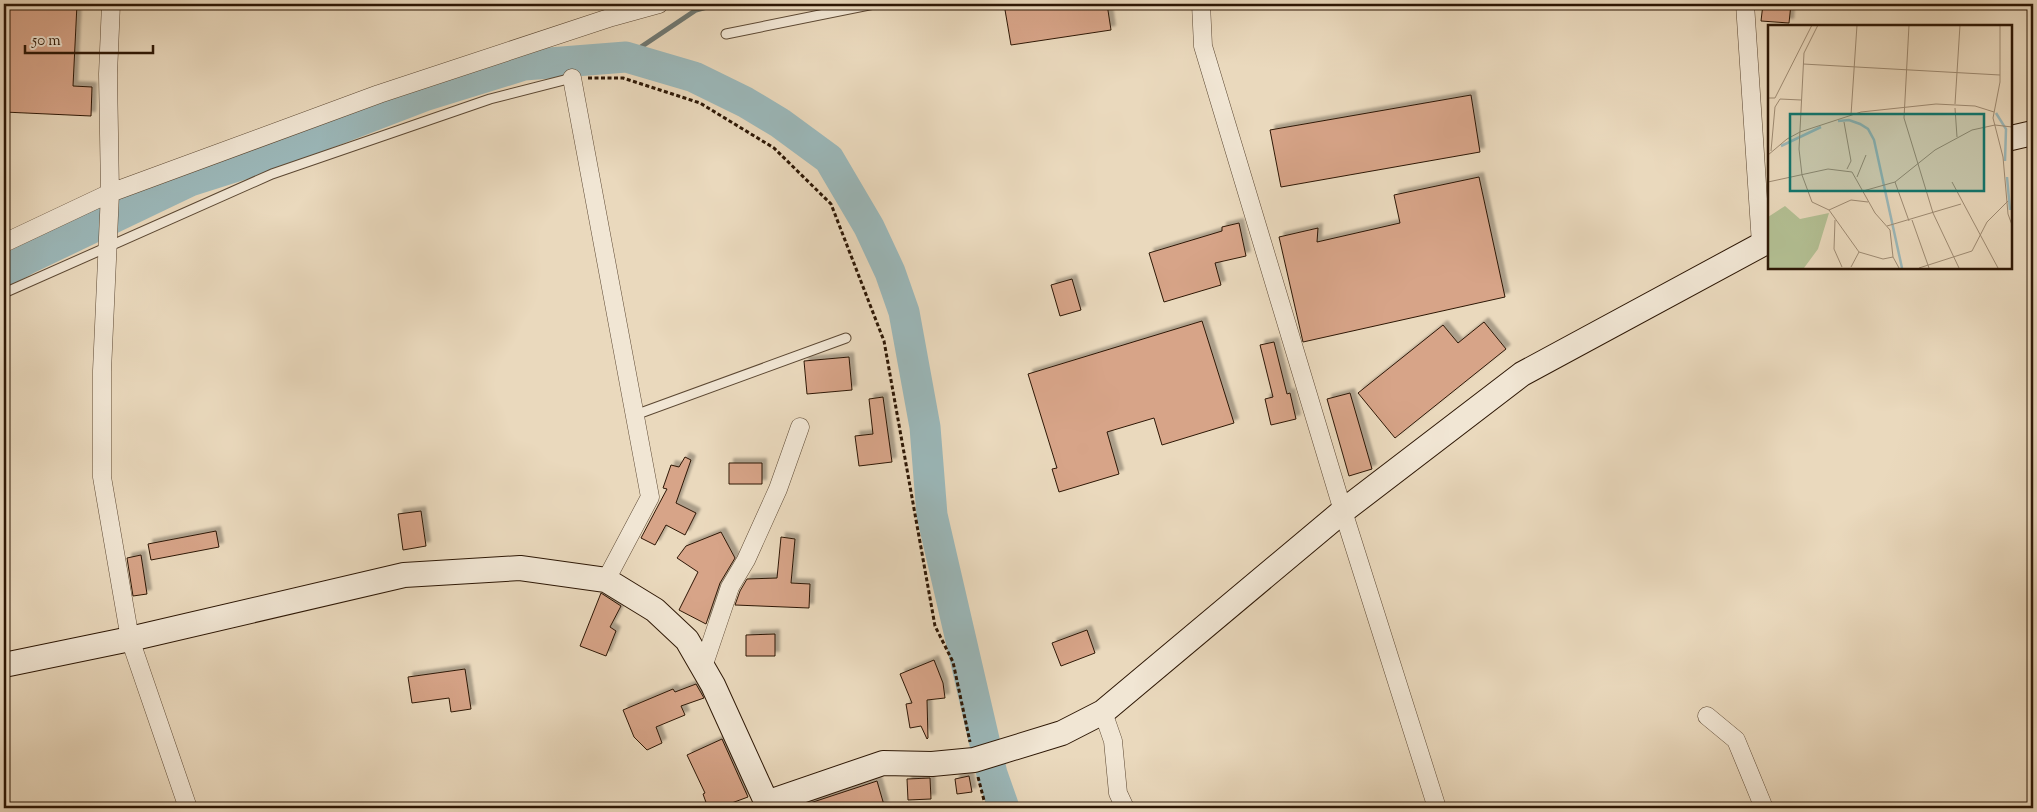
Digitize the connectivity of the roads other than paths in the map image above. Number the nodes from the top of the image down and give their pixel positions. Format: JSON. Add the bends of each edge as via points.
{"nodes":[{"id":1,"x":111,"y":4,"type":"edge"},
{"id":2,"x":874,"y":4,"type":"edge"},
{"id":3,"x":1201,"y":4,"type":"edge"},
{"id":4,"x":1745,"y":4,"type":"edge"},
{"id":5,"x":650,"y":5,"type":"edge"},
{"id":6,"x":726,"y":34,"type":"dead end"},
{"id":7,"x":572,"y":78,"type":"joint"},
{"id":8,"x":2033,"y":133,"type":"edge"},
{"id":9,"x":2012,"y":138,"type":"edge"},
{"id":10,"x":110,"y":193,"type":"junction"},
{"id":11,"x":1765,"y":242,"type":"edge"},
{"id":12,"x":4,"y":243,"type":"edge"},
{"id":13,"x":108,"y":246,"type":"junction"},
{"id":14,"x":4,"y":293,"type":"edge"},
{"id":15,"x":846,"y":338,"type":"dead end"},
{"id":16,"x":635,"y":416,"type":"junction"},
{"id":17,"x":800,"y":427,"type":"dead end"},
{"id":18,"x":1343,"y":511,"type":"junction"},
{"id":19,"x":606,"y":580,"type":"junction"},
{"id":20,"x":130,"y":639,"type":"junction"},
{"id":21,"x":4,"y":665,"type":"edge"},
{"id":22,"x":703,"y":667,"type":"junction"},
{"id":23,"x":1103,"y":712,"type":"junction"},
{"id":24,"x":1707,"y":716,"type":"dead end"},
{"id":25,"x":768,"y":806,"type":"edge"},
{"id":26,"x":188,"y":808,"type":"edge"},
{"id":27,"x":1126,"y":808,"type":"edge"},
{"id":28,"x":1436,"y":808,"type":"edge"},
{"id":29,"x":1764,"y":808,"type":"edge"}],
"edges":[{"from":1,"to":10,"type":"street","via":[[108,74]]},
{"from":2,"to":6,"type":"lane"},
{"from":3,"to":18,"type":"street","via":[[1203,46]]},
{"from":4,"to":11,"type":"street"},
{"from":5,"to":10,"type":"street","via":[[378,94]]},
{"from":7,"to":13,"type":"lane","via":[[490,99],[272,174]]},
{"from":7,"to":16,"type":"street"},
{"from":8,"to":9,"type":"street"},
{"from":10,"to":12,"type":"street"},
{"from":10,"to":13,"type":"street"},
{"from":11,"to":18,"type":"street","via":[[1522,374]]},
{"from":13,"to":14,"type":"lane"},
{"from":13,"to":20,"type":"street","via":[[102,371],[102,477]]},
{"from":15,"to":16,"type":"lane"},
{"from":16,"to":19,"type":"street","via":[[650,497]]},
{"from":17,"to":22,"type":"street","via":[[778,489],[730,587]]},
{"from":18,"to":23,"type":"street"},
{"from":18,"to":28,"type":"street"},
{"from":19,"to":20,"type":"street","via":[[520,568],[404,575]]},
{"from":19,"to":22,"type":"street","via":[[655,610],[687,640]]},
{"from":20,"to":21,"type":"street"},
{"from":20,"to":26,"type":"street"},
{"from":22,"to":25,"type":"street"},
{"from":23,"to":25,"type":"street","via":[[1062,732],[974,760],[932,764],[883,763]]},
{"from":23,"to":27,"type":"street","via":[[1113,741],[1118,793]]},
{"from":24,"to":29,"type":"street","via":[[1736,740]]}]}
